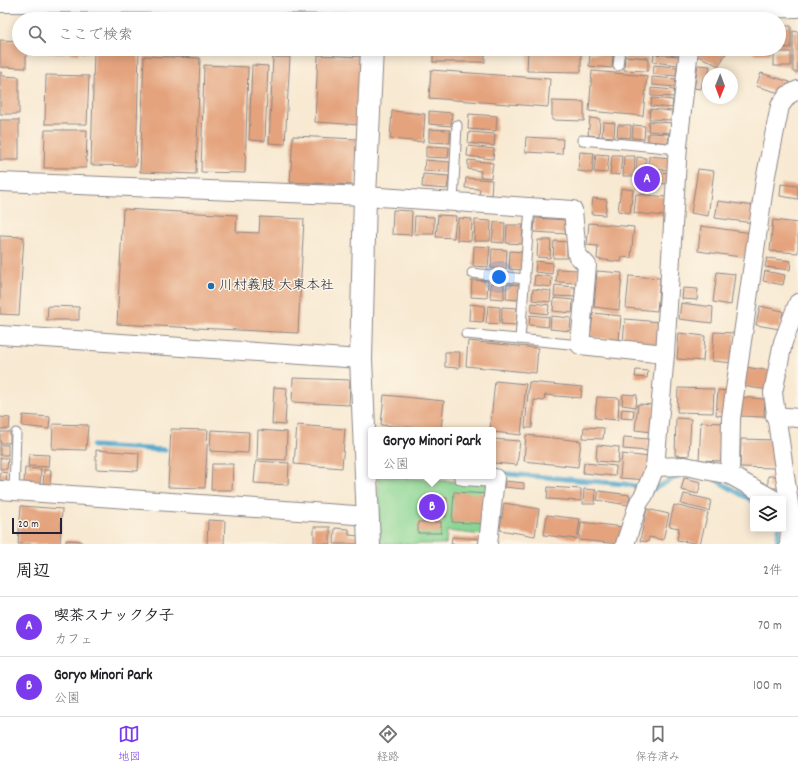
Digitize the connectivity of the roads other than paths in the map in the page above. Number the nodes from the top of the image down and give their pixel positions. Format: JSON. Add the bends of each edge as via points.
{"nodes":[{"id":1,"x":0,"y":1,"type":"edge"},
{"id":2,"x":259,"y":1,"type":"edge"},
{"id":3,"x":798,"y":6,"type":"edge"},
{"id":4,"x":693,"y":9,"type":"edge"},
{"id":5,"x":374,"y":11,"type":"edge"},
{"id":6,"x":498,"y":12,"type":"edge"},
{"id":7,"x":640,"y":12,"type":"edge"},
{"id":8,"x":372,"y":56,"type":"edge"},
{"id":9,"x":619,"y":56,"type":"edge"},
{"id":10,"x":688,"y":56,"type":"edge"},
{"id":11,"x":618,"y":66,"type":"dead end"},
{"id":12,"x":798,"y":90,"type":"edge"},
{"id":13,"x":457,"y":125,"type":"dead end"},
{"id":14,"x":582,"y":140,"type":"dead end"},
{"id":15,"x":678,"y":149,"type":"junction"},
{"id":16,"x":0,"y":182,"type":"edge"},
{"id":17,"x":365,"y":196,"type":"junction"},
{"id":18,"x":453,"y":202,"type":"junction"},
{"id":19,"x":530,"y":207,"type":"junction"},
{"id":20,"x":472,"y":273,"type":"dead end"},
{"id":21,"x":525,"y":279,"type":"junction"},
{"id":22,"x":798,"y":303,"type":"edge"},
{"id":23,"x":466,"y":334,"type":"dead end"},
{"id":24,"x":0,"y":335,"type":"edge"},
{"id":25,"x":520,"y":339,"type":"junction"},
{"id":26,"x":580,"y":345,"type":"junction"},
{"id":27,"x":665,"y":354,"type":"junction"},
{"id":28,"x":361,"y":359,"type":"junction"},
{"id":29,"x":776,"y":416,"type":"junction"},
{"id":30,"x":798,"y":418,"type":"edge"},
{"id":31,"x":16,"y":433,"type":"dead end"},
{"id":32,"x":655,"y":467,"type":"junction"},
{"id":33,"x":368,"y":469,"type":"edge"},
{"id":34,"x":730,"y":475,"type":"junction"},
{"id":35,"x":368,"y":479,"type":"edge"},
{"id":36,"x":495,"y":479,"type":"edge"},
{"id":37,"x":7,"y":490,"type":"edge"},
{"id":38,"x":768,"y":496,"type":"edge"},
{"id":39,"x":785,"y":496,"type":"edge"},
{"id":40,"x":786,"y":506,"type":"edge"},
{"id":41,"x":369,"y":516,"type":"junction"},
{"id":42,"x":369,"y":544,"type":"edge"},
{"id":43,"x":488,"y":544,"type":"edge"},
{"id":44,"x":625,"y":544,"type":"edge"},
{"id":45,"x":789,"y":544,"type":"edge"}],
"edges":[{"from":1,"to":2,"type":"street"},
{"from":2,"to":5,"type":"street"},
{"from":3,"to":4,"type":"street"},
{"from":4,"to":7,"type":"street"},
{"from":5,"to":6,"type":"street"},
{"from":8,"to":17,"type":"street"},
{"from":9,"to":11,"type":"lane"},
{"from":10,"to":15,"type":"street"},
{"from":12,"to":34,"type":"street","via":[[788,95],[780,106],[765,180],[731,418]]},
{"from":13,"to":18,"type":"lane"},
{"from":14,"to":15,"type":"lane"},
{"from":15,"to":27,"type":"street"},
{"from":16,"to":17,"type":"street"},
{"from":17,"to":18,"type":"street"},
{"from":17,"to":28,"type":"street"},
{"from":18,"to":19,"type":"street"},
{"from":19,"to":21,"type":"lane"},
{"from":19,"to":26,"type":"street","via":[[573,210],[577,255],[586,265]]},
{"from":20,"to":21,"type":"lane"},
{"from":21,"to":25,"type":"lane"},
{"from":22,"to":29,"type":"street","via":[[783,342],[773,393]]},
{"from":23,"to":25,"type":"lane"},
{"from":24,"to":28,"type":"street"},
{"from":25,"to":26,"type":"lane"},
{"from":26,"to":27,"type":"street"},
{"from":27,"to":32,"type":"street"},
{"from":28,"to":33,"type":"street"},
{"from":29,"to":30,"type":"street"},
{"from":29,"to":39,"type":"street"},
{"from":31,"to":37,"type":"lane"},
{"from":32,"to":34,"type":"street","via":[[685,466]]},
{"from":32,"to":44,"type":"street","via":[[639,502]]},
{"from":34,"to":38,"type":"street"},
{"from":35,"to":41,"type":"street"},
{"from":36,"to":43,"type":"street"},
{"from":37,"to":41,"type":"street"},
{"from":40,"to":45,"type":"street","via":[[791,517]]},
{"from":41,"to":42,"type":"street"}]}
